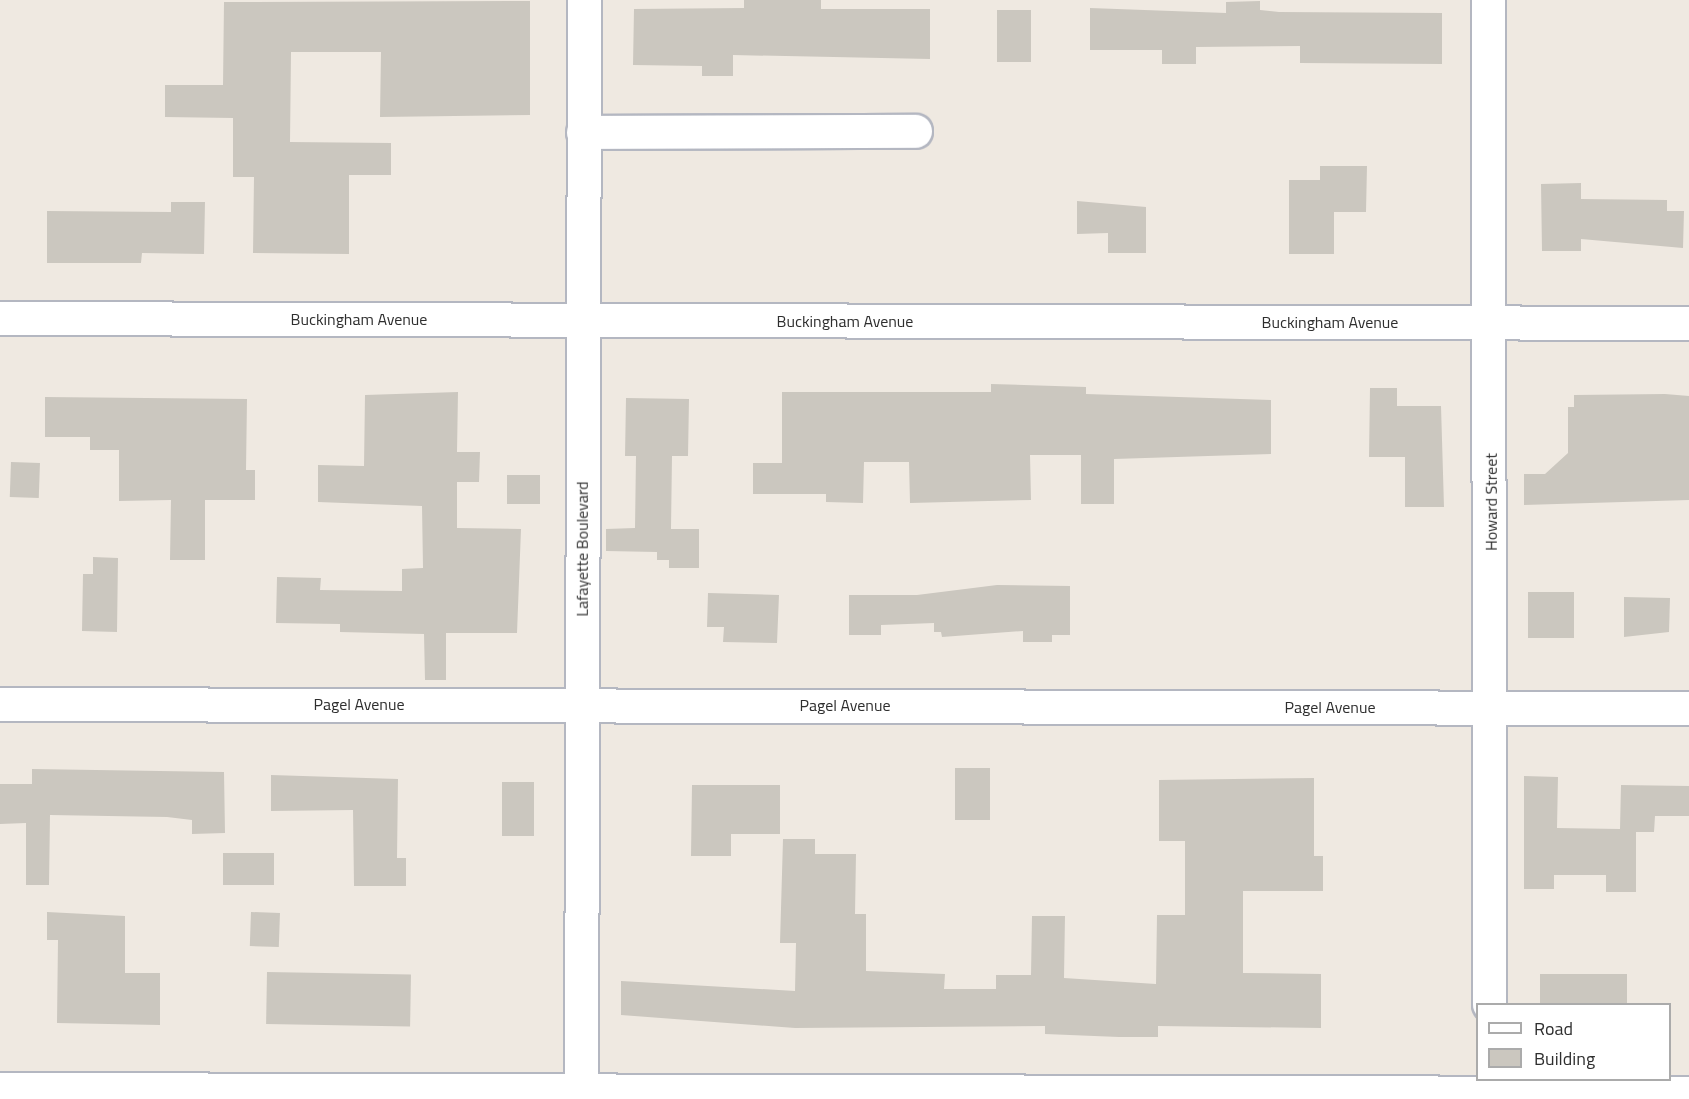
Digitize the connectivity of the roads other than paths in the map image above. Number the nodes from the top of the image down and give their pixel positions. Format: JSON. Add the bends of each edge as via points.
{"nodes":[{"id":1,"x":584,"y":0,"type":"edge"},
{"id":2,"x":1488,"y":0,"type":"edge"},
{"id":3,"x":915,"y":131,"type":"dead end"},
{"id":4,"x":583,"y":132,"type":"junction"},
{"id":5,"x":0,"y":318,"type":"edge"},
{"id":6,"x":583,"y":320,"type":"junction"},
{"id":7,"x":1491,"y":322,"type":"junction"},
{"id":8,"x":1689,"y":323,"type":"edge"},
{"id":9,"x":0,"y":704,"type":"edge"},
{"id":10,"x":581,"y":705,"type":"junction"},
{"id":11,"x":1490,"y":707,"type":"junction"},
{"id":12,"x":1689,"y":708,"type":"edge"},
{"id":13,"x":1489,"y":1003,"type":"edge"},
{"id":14,"x":0,"y":1089,"type":"edge"},
{"id":15,"x":1489,"y":1090,"type":"edge"},
{"id":16,"x":581,"y":1094,"type":"edge"},
{"id":17,"x":1689,"y":1094,"type":"edge"}],
"edges":[{"from":1,"to":4,"type":"street","name":"Lafayette Boulevard"},
{"from":2,"to":7,"type":"street","name":"Howard Street"},
{"from":3,"to":4,"type":"street"},
{"from":4,"to":6,"type":"street","name":"Lafayette Boulevard"},
{"from":5,"to":6,"type":"street","name":"Buckingham Avenue"},
{"from":6,"to":7,"type":"street","name":"Buckingham Avenue"},
{"from":6,"to":10,"type":"street","name":"Lafayette Boulevard"},
{"from":7,"to":8,"type":"street","name":"Buckingham Avenue"},
{"from":7,"to":11,"type":"street","name":"Howard Street"},
{"from":9,"to":10,"type":"street","name":"Pagel Avenue"},
{"from":10,"to":11,"type":"street","name":"Pagel Avenue"},
{"from":10,"to":16,"type":"street","name":"Lafayette Boulevard"},
{"from":11,"to":12,"type":"street","name":"Pagel Avenue"},
{"from":11,"to":13,"type":"street","name":"Howard Street"},
{"from":14,"to":16,"type":"street"},
{"from":15,"to":16,"type":"street"},
{"from":15,"to":17,"type":"street"}]}
